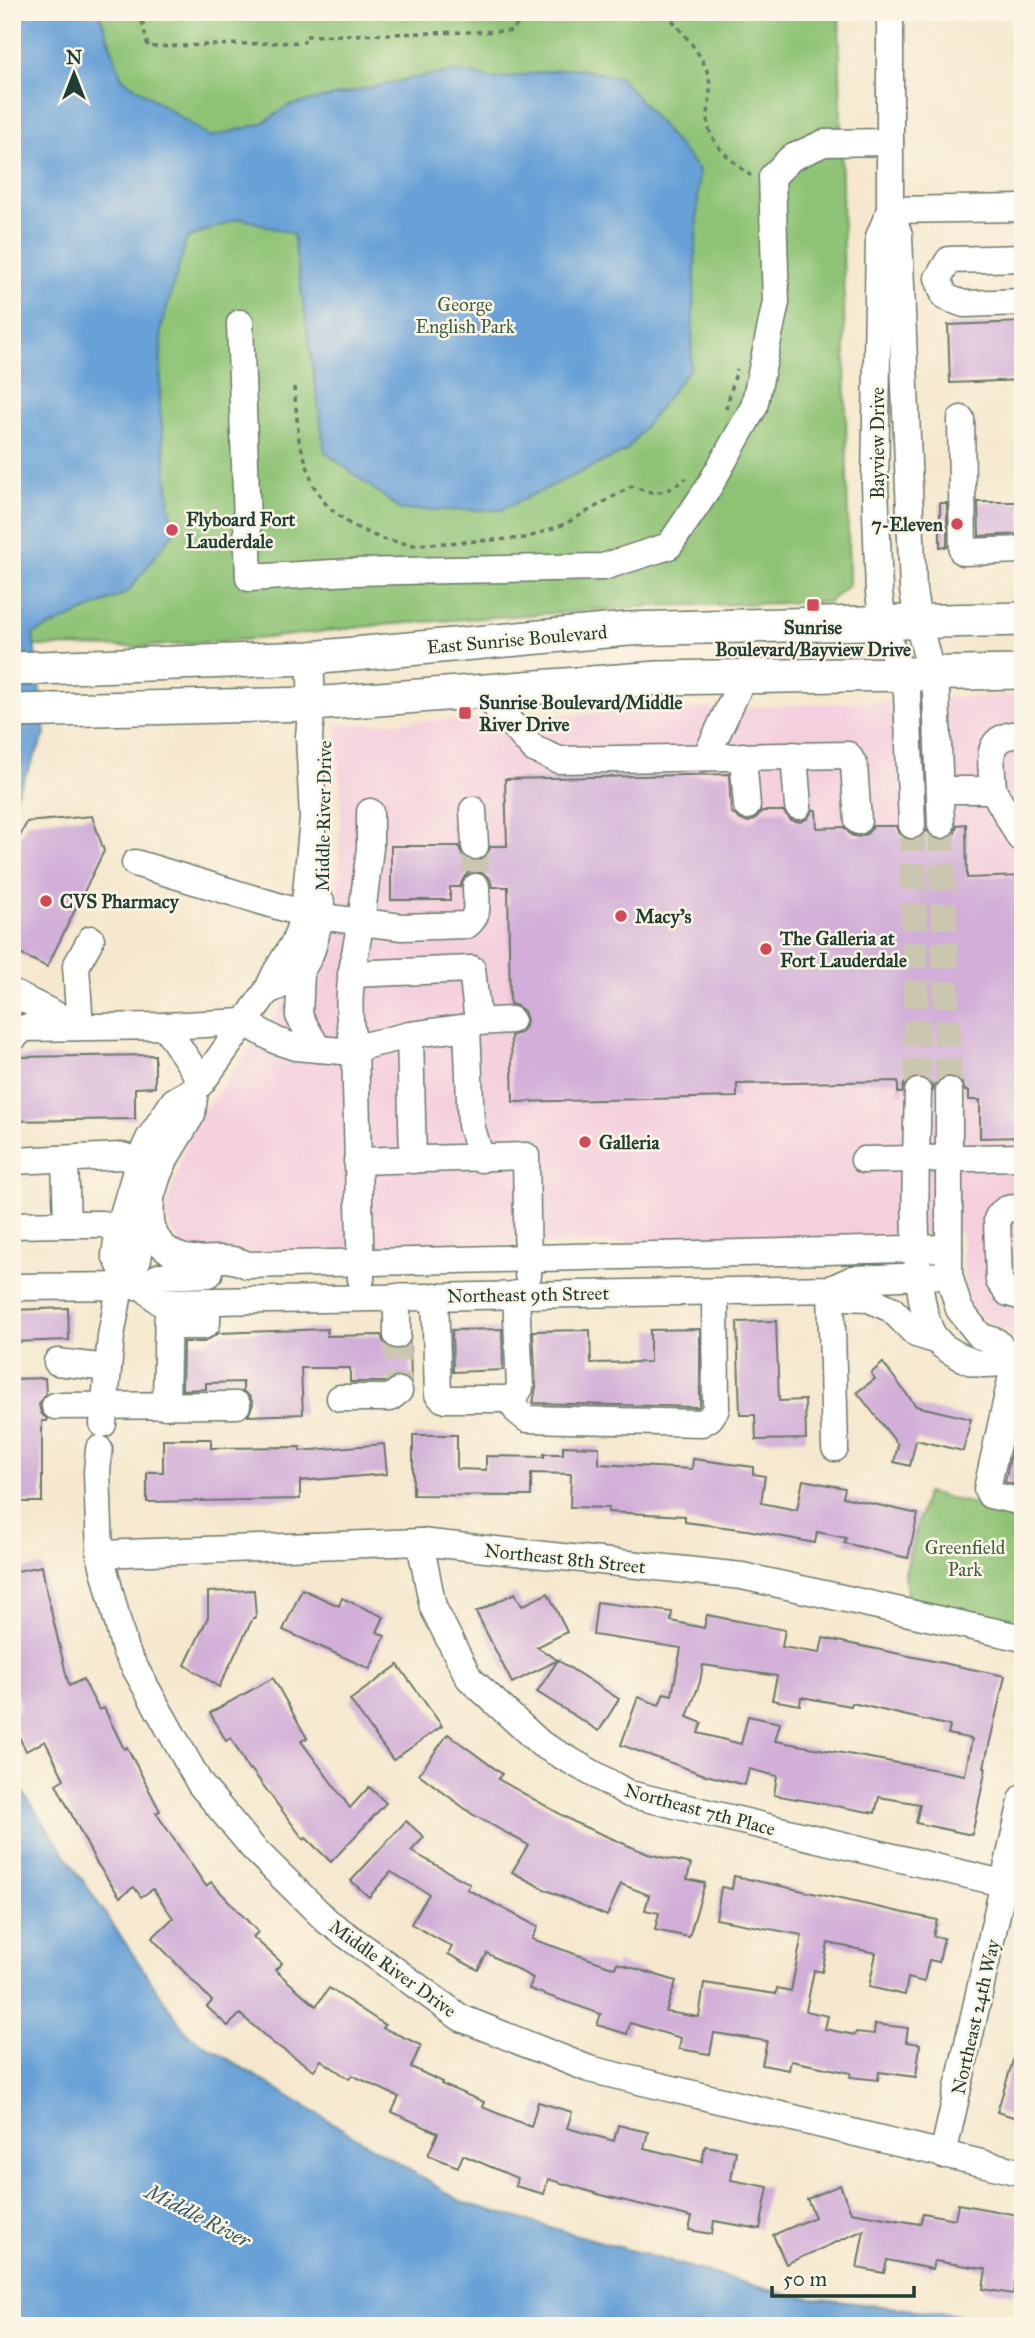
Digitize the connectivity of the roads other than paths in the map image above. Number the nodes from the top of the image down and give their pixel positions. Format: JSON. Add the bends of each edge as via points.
{"nodes":[{"id":1,"x":890,"y":12,"type":"edge"},
{"id":2,"x":890,"y":142,"type":"junction"},
{"id":3,"x":1023,"y":208,"type":"edge"},
{"id":4,"x":890,"y":210,"type":"junction"},
{"id":5,"x":1023,"y":258,"type":"edge"},
{"id":6,"x":1023,"y":303,"type":"edge"},
{"id":7,"x":240,"y":323,"type":"dead end"},
{"id":8,"x":961,"y":419,"type":"dead end"},
{"id":9,"x":1023,"y":550,"type":"edge"},
{"id":10,"x":1023,"y":620,"type":"edge"},
{"id":11,"x":918,"y":622,"type":"junction"},
{"id":12,"x":883,"y":623,"type":"junction"},
{"id":13,"x":310,"y":658,"type":"junction"},
{"id":14,"x":26,"y":668,"type":"edge"},
{"id":15,"x":1023,"y":672,"type":"edge"},
{"id":16,"x":917,"y":675,"type":"junction"},
{"id":17,"x":743,"y":678,"type":"junction"},
{"id":18,"x":482,"y":691,"type":"junction"},
{"id":19,"x":312,"y":704,"type":"junction"},
{"id":20,"x":12,"y":711,"type":"edge"},
{"id":21,"x":1023,"y":734,"type":"edge"},
{"id":22,"x":794,"y":755,"type":"junction"},
{"id":23,"x":743,"y":756,"type":"junction"},
{"id":24,"x":706,"y":757,"type":"junction"},
{"id":25,"x":940,"y":790,"type":"junction"},
{"id":26,"x":993,"y":790,"type":"junction"},
{"id":27,"x":747,"y":806,"type":"dead end"},
{"id":28,"x":798,"y":806,"type":"dead end"},
{"id":29,"x":473,"y":810,"type":"dead end"},
{"id":30,"x":370,"y":812,"type":"dead end"},
{"id":31,"x":858,"y":821,"type":"dead end"},
{"id":32,"x":912,"y":825,"type":"tunnel mouth"},
{"id":33,"x":941,"y":825,"type":"tunnel mouth"},
{"id":34,"x":1020,"y":838,"type":"dead end"},
{"id":35,"x":475,"y":846,"type":"tunnel mouth"},
{"id":36,"x":135,"y":863,"type":"dead end"},
{"id":37,"x":476,"y":887,"type":"tunnel mouth"},
{"id":38,"x":311,"y":915,"type":"junction"},
{"id":39,"x":361,"y":922,"type":"junction"},
{"id":40,"x":91,"y":939,"type":"dead end"},
{"id":41,"x":301,"y":972,"type":"junction"},
{"id":42,"x":351,"y":974,"type":"junction"},
{"id":43,"x":267,"y":992,"type":"junction"},
{"id":44,"x":12,"y":993,"type":"edge"},
{"id":45,"x":511,"y":1020,"type":"dead end"},
{"id":46,"x":244,"y":1022,"type":"junction"},
{"id":47,"x":472,"y":1025,"type":"junction"},
{"id":48,"x":165,"y":1026,"type":"junction"},
{"id":49,"x":80,"y":1027,"type":"junction"},
{"id":50,"x":16,"y":1029,"type":"edge"},
{"id":51,"x":410,"y":1035,"type":"junction"},
{"id":52,"x":355,"y":1048,"type":"junction"},
{"id":53,"x":317,"y":1049,"type":"junction"},
{"id":54,"x":198,"y":1085,"type":"junction"},
{"id":55,"x":949,"y":1091,"type":"tunnel mouth"},
{"id":56,"x":918,"y":1092,"type":"tunnel mouth"},
{"id":57,"x":1023,"y":1157,"type":"edge"},
{"id":58,"x":65,"y":1159,"type":"junction"},
{"id":59,"x":481,"y":1159,"type":"junction"},
{"id":60,"x":949,"y":1159,"type":"junction"},
{"id":61,"x":412,"y":1160,"type":"junction"},
{"id":62,"x":864,"y":1160,"type":"dead end"},
{"id":63,"x":917,"y":1160,"type":"junction"},
{"id":64,"x":12,"y":1161,"type":"edge"},
{"id":65,"x":139,"y":1161,"type":"junction"},
{"id":66,"x":357,"y":1161,"type":"junction"},
{"id":67,"x":151,"y":1198,"type":"junction"},
{"id":68,"x":1023,"y":1208,"type":"edge"},
{"id":69,"x":67,"y":1224,"type":"junction"},
{"id":70,"x":12,"y":1225,"type":"edge"},
{"id":71,"x":119,"y":1228,"type":"junction"},
{"id":72,"x":949,"y":1248,"type":"junction"},
{"id":73,"x":917,"y":1249,"type":"junction"},
{"id":74,"x":527,"y":1258,"type":"junction"},
{"id":75,"x":360,"y":1262,"type":"junction"},
{"id":76,"x":247,"y":1265,"type":"junction"},
{"id":77,"x":950,"y":1275,"type":"junction"},
{"id":78,"x":917,"y":1276,"type":"junction"},
{"id":79,"x":129,"y":1280,"type":"junction"},
{"id":80,"x":12,"y":1287,"type":"edge"},
{"id":81,"x":831,"y":1289,"type":"junction"},
{"id":82,"x":715,"y":1292,"type":"junction"},
{"id":83,"x":522,"y":1294,"type":"junction"},
{"id":84,"x":435,"y":1296,"type":"junction"},
{"id":85,"x":397,"y":1297,"type":"junction"},
{"id":86,"x":1023,"y":1297,"type":"edge"},
{"id":87,"x":361,"y":1298,"type":"junction"},
{"id":88,"x":168,"y":1314,"type":"junction"},
{"id":89,"x":397,"y":1335,"type":"tunnel mouth"},
{"id":90,"x":938,"y":1341,"type":"junction"},
{"id":91,"x":57,"y":1362,"type":"dead end"},
{"id":92,"x":1017,"y":1362,"type":"edge"},
{"id":93,"x":108,"y":1368,"type":"junction"},
{"id":94,"x":399,"y":1391,"type":"dead end"},
{"id":95,"x":340,"y":1398,"type":"dead end"},
{"id":96,"x":509,"y":1399,"type":"junction"},
{"id":97,"x":237,"y":1405,"type":"dead end"},
{"id":98,"x":55,"y":1406,"type":"dead end"},
{"id":99,"x":166,"y":1406,"type":"junction"},
{"id":100,"x":102,"y":1426,"type":"junction"},
{"id":101,"x":835,"y":1448,"type":"dead end"},
{"id":102,"x":1023,"y":1502,"type":"edge"},
{"id":103,"x":420,"y":1542,"type":"junction"},
{"id":104,"x":100,"y":1553,"type":"junction"},
{"id":105,"x":1017,"y":1636,"type":"edge"},
{"id":106,"x":1023,"y":1797,"type":"edge"},
{"id":107,"x":1014,"y":1886,"type":"edge"},
{"id":108,"x":943,"y":2155,"type":"junction"},
{"id":109,"x":1023,"y":2173,"type":"edge"}],
"edges":[{"from":1,"to":2,"type":"street","name":"Bayview Drive"},
{"from":2,"to":4,"type":"street","name":"Bayview Drive"},
{"from":2,"to":7,"type":"street","via":[[824,143],[791,158],[772,177],[776,302],[754,407],[669,546],[603,568],[249,578]]},
{"from":3,"to":4,"type":"street"},
{"from":4,"to":11,"type":"street","name":"Bayview Drive","via":[[899,235]]},
{"from":4,"to":12,"type":"street","name":"Bayview Drive","via":[[879,237],[876,423]]},
{"from":5,"to":6,"type":"street","via":[[949,260],[938,278],[945,297],[964,304]]},
{"from":8,"to":9,"type":"street","via":[[962,552]]},
{"from":10,"to":11,"type":"main road","name":"East Sunrise Boulevard"},
{"from":11,"to":12,"type":"main road","name":"East Sunrise Boulevard"},
{"from":11,"to":16,"type":"street","name":"Bayview Drive"},
{"from":12,"to":13,"type":"main road","name":"East Sunrise Boulevard","via":[[628,629]]},
{"from":12,"to":16,"type":"street","name":"Bayview Drive"},
{"from":13,"to":14,"type":"main road","name":"East Sunrise Boulevard"},
{"from":13,"to":19,"type":"street","name":"Middle River Drive"},
{"from":15,"to":16,"type":"main road"},
{"from":16,"to":17,"type":"main road"},
{"from":16,"to":25,"type":"street","via":[[936,692]]},
{"from":16,"to":32,"type":"street","via":[[906,692]]},
{"from":17,"to":18,"type":"main road","via":[[658,678]]},
{"from":17,"to":24,"type":"street"},
{"from":18,"to":19,"type":"main road"},
{"from":18,"to":24,"type":"street","via":[[534,749],[559,760]]},
{"from":19,"to":20,"type":"main road"},
{"from":19,"to":38,"type":"street","name":"Middle River Drive","via":[[327,734],[325,877]]},
{"from":21,"to":26,"type":"street","via":[[1006,734],[995,741]]},
{"from":22,"to":23,"type":"street"},
{"from":22,"to":28,"type":"street"},
{"from":22,"to":31,"type":"street","via":[[848,755],[854,765]]},
{"from":23,"to":24,"type":"street"},
{"from":23,"to":27,"type":"street"},
{"from":25,"to":26,"type":"street"},
{"from":25,"to":33,"type":"street"},
{"from":26,"to":34,"type":"street"},
{"from":29,"to":35,"type":"street"},
{"from":30,"to":39,"type":"street"},
{"from":36,"to":38,"type":"street"},
{"from":37,"to":39,"type":"street","via":[[477,913],[467,925],[402,928]]},
{"from":38,"to":39,"type":"street"},
{"from":38,"to":41,"type":"street","name":"Middle River Drive","via":[[314,947]]},
{"from":38,"to":43,"type":"street","name":"Middle River Drive"},
{"from":39,"to":42,"type":"street"},
{"from":40,"to":49,"type":"street","via":[[76,966]]},
{"from":41,"to":43,"type":"street","name":"Middle River Drive"},
{"from":41,"to":53,"type":"street","via":[[299,1016]]},
{"from":42,"to":47,"type":"street","via":[[472,969]]},
{"from":42,"to":52,"type":"street"},
{"from":43,"to":46,"type":"street","name":"Middle River Drive"},
{"from":44,"to":49,"type":"street"},
{"from":45,"to":47,"type":"street"},
{"from":46,"to":48,"type":"street"},
{"from":46,"to":53,"type":"street","via":[[277,1041]]},
{"from":46,"to":54,"type":"street","name":"Middle River Drive"},
{"from":47,"to":51,"type":"street"},
{"from":47,"to":59,"type":"street","via":[[471,1125]]},
{"from":48,"to":49,"type":"street"},
{"from":48,"to":54,"type":"street"},
{"from":49,"to":50,"type":"street"},
{"from":51,"to":52,"type":"street"},
{"from":51,"to":61,"type":"street"},
{"from":52,"to":53,"type":"street"},
{"from":52,"to":66,"type":"street"},
{"from":54,"to":65,"type":"street","name":"Middle River Drive","via":[[174,1101]]},
{"from":54,"to":67,"type":"street","name":"Middle River Drive","via":[[192,1114],[166,1157]]},
{"from":55,"to":60,"type":"street"},
{"from":56,"to":63,"type":"street"},
{"from":57,"to":60,"type":"street"},
{"from":58,"to":64,"type":"street"},
{"from":58,"to":65,"type":"street","via":[[122,1156]]},
{"from":58,"to":69,"type":"street"},
{"from":59,"to":61,"type":"street"},
{"from":59,"to":74,"type":"street","via":[[526,1156]]},
{"from":60,"to":63,"type":"street"},
{"from":60,"to":72,"type":"street"},
{"from":61,"to":66,"type":"street"},
{"from":62,"to":63,"type":"street"},
{"from":63,"to":73,"type":"street"},
{"from":65,"to":71,"type":"street","name":"Middle River Drive"},
{"from":66,"to":75,"type":"street"},
{"from":67,"to":76,"type":"street","name":"Northeast 9th Street","via":[[150,1220],[156,1241],[176,1257],[236,1259]]},
{"from":67,"to":79,"type":"street","name":"Middle River Drive"},
{"from":68,"to":86,"type":"street","via":[[1008,1208],[997,1219],[999,1281],[1008,1293]]},
{"from":69,"to":70,"type":"street"},
{"from":69,"to":71,"type":"street"},
{"from":71,"to":79,"type":"street","name":"Middle River Drive","via":[[115,1255]]},
{"from":72,"to":73,"type":"street","name":"Northeast 9th Street"},
{"from":72,"to":77,"type":"street"},
{"from":73,"to":74,"type":"street","name":"Northeast 9th Street"},
{"from":73,"to":78,"type":"street"},
{"from":74,"to":75,"type":"street","name":"Northeast 9th Street"},
{"from":74,"to":83,"type":"street"},
{"from":75,"to":76,"type":"street","name":"Northeast 9th Street"},
{"from":75,"to":87,"type":"street"},
{"from":76,"to":79,"type":"street","name":"Northeast 9th Street","via":[[236,1274]]},
{"from":77,"to":78,"type":"street","name":"Northeast 9th Street"},
{"from":77,"to":92,"type":"street","via":[[959,1309],[981,1336],[997,1342]]},
{"from":78,"to":81,"type":"street","name":"Northeast 9th Street","via":[[853,1279]]},
{"from":78,"to":90,"type":"street","via":[[927,1320]]},
{"from":79,"to":80,"type":"street","name":"Northeast 9th Street"},
{"from":79,"to":88,"type":"street","via":[[160,1302]]},
{"from":79,"to":93,"type":"street","name":"Middle River Drive"},
{"from":81,"to":82,"type":"street","name":"Northeast 9th Street"},
{"from":81,"to":90,"type":"street","via":[[891,1309],[916,1334]]},
{"from":81,"to":101,"type":"street"},
{"from":82,"to":83,"type":"street","name":"Northeast 9th Street"},
{"from":82,"to":96,"type":"street","via":[[716,1409],[702,1423],[527,1419]]},
{"from":83,"to":84,"type":"street","name":"Northeast 9th Street"},
{"from":83,"to":96,"type":"street","via":[[520,1388]]},
{"from":84,"to":85,"type":"street","name":"Northeast 9th Street"},
{"from":84,"to":96,"type":"street","via":[[438,1394],[443,1399]]},
{"from":85,"to":87,"type":"street","name":"Northeast 9th Street"},
{"from":85,"to":89,"type":"street"},
{"from":87,"to":88,"type":"street","name":"Northeast 9th Street","via":[[207,1301]]},
{"from":88,"to":99,"type":"street"},
{"from":90,"to":92,"type":"street","via":[[967,1360],[988,1366]]},
{"from":91,"to":93,"type":"street"},
{"from":92,"to":102,"type":"street","via":[[987,1489],[990,1495]]},
{"from":93,"to":100,"type":"street","name":"Middle River Drive"},
{"from":94,"to":95,"type":"street","via":[[390,1398]]},
{"from":97,"to":99,"type":"street"},
{"from":98,"to":100,"type":"street"},
{"from":99,"to":100,"type":"street"},
{"from":100,"to":104,"type":"street","name":"Middle River Drive","via":[[97,1472]]},
{"from":103,"to":104,"type":"street","name":"Northeast 8th Street"},
{"from":103,"to":105,"type":"street","name":"Northeast 8th Street","via":[[742,1576]]},
{"from":103,"to":107,"type":"street","name":"Northeast 7th Place","via":[[433,1607],[469,1678],[541,1744],[629,1794]]},
{"from":104,"to":108,"type":"street","name":"Middle River Drive","via":[[125,1650],[200,1784],[253,1848],[327,1921],[385,1964],[461,2018],[589,2069]]},
{"from":106,"to":107,"type":"street","name":"Northeast 24th Way"},
{"from":107,"to":108,"type":"street","name":"Northeast 24th Way"},
{"from":108,"to":109,"type":"street","name":"Middle River Drive"}]}
